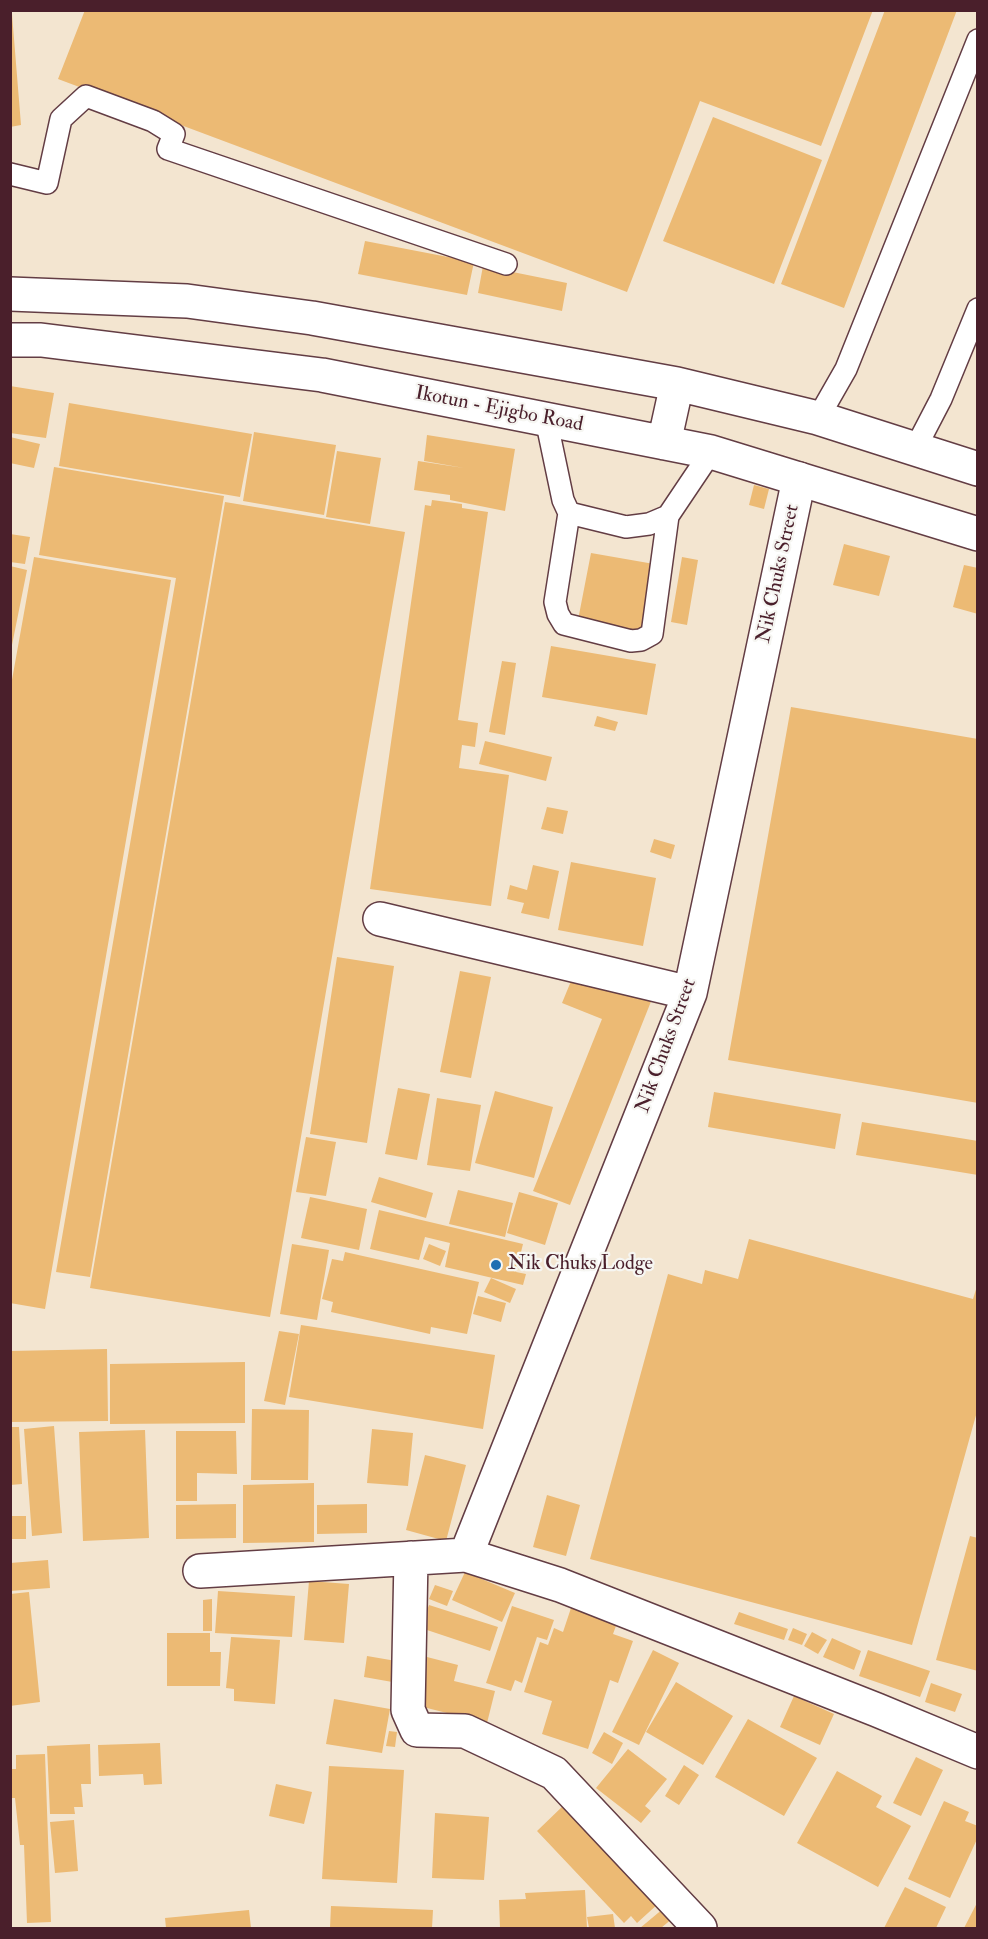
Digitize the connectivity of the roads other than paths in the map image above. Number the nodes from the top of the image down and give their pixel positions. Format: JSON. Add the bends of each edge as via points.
{"nodes":[{"id":1,"x":978,"y":40,"type":"edge"},
{"id":2,"x":10,"y":174,"type":"edge"},
{"id":3,"x":506,"y":264,"type":"dead end"},
{"id":4,"x":10,"y":294,"type":"edge"},
{"id":5,"x":978,"y":309,"type":"edge"},
{"id":6,"x":10,"y":340,"type":"edge"},
{"id":7,"x":677,"y":384,"type":"junction"},
{"id":8,"x":818,"y":418,"type":"junction"},
{"id":9,"x":546,"y":419,"type":"junction"},
{"id":10,"x":664,"y":443,"type":"junction"},
{"id":11,"x":915,"y":448,"type":"junction"},
{"id":12,"x":711,"y":452,"type":"junction"},
{"id":13,"x":978,"y":469,"type":"edge"},
{"id":14,"x":799,"y":479,"type":"junction"},
{"id":15,"x":569,"y":513,"type":"junction"},
{"id":16,"x":668,"y":516,"type":"junction"},
{"id":17,"x":978,"y":534,"type":"edge"},
{"id":18,"x":380,"y":919,"type":"dead end"},
{"id":19,"x":690,"y":993,"type":"junction"},
{"id":20,"x":466,"y":1555,"type":"junction"},
{"id":21,"x":411,"y":1558,"type":"junction"},
{"id":22,"x":200,"y":1571,"type":"dead end"},
{"id":23,"x":978,"y":1752,"type":"edge"},
{"id":24,"x":700,"y":1929,"type":"edge"}],
"edges":[{"from":1,"to":8,"type":"lane","via":[[846,369]]},
{"from":2,"to":3,"type":"lane","via":[[47,183],[61,119],[86,96],[153,121],[174,134],[168,149]]},
{"from":4,"to":7,"type":"street","via":[[187,301],[312,318]]},
{"from":5,"to":11,"type":"lane","via":[[941,399]]},
{"from":6,"to":9,"type":"street","name":"Ikotun - Ejigbo Road","via":[[41,340],[322,375]]},
{"from":7,"to":8,"type":"street"},
{"from":7,"to":10,"type":"street"},
{"from":8,"to":11,"type":"street"},
{"from":9,"to":10,"type":"street","name":"Ikotun - Ejigbo Road"},
{"from":9,"to":15,"type":"lane"},
{"from":10,"to":12,"type":"street","name":"Ikotun - Ejigbo Road"},
{"from":11,"to":13,"type":"street"},
{"from":12,"to":14,"type":"street","name":"Ikotun - Ejigbo Road"},
{"from":12,"to":16,"type":"lane"},
{"from":14,"to":17,"type":"street","name":"Ikotun - Ejigbo Road"},
{"from":14,"to":19,"type":"street","name":"Nik Chuks Street"},
{"from":15,"to":16,"type":"lane","via":[[626,527]]},
{"from":15,"to":16,"type":"lane","via":[[555,602],[558,614],[564,624],[631,641],[652,634]]},
{"from":18,"to":19,"type":"street"},
{"from":19,"to":20,"type":"street","name":"Nik Chuks Street"},
{"from":20,"to":21,"type":"street"},
{"from":20,"to":23,"type":"street","via":[[561,1585]]},
{"from":21,"to":22,"type":"street"},
{"from":21,"to":24,"type":"street","via":[[408,1710],[417,1730],[465,1731],[554,1773]]}]}
